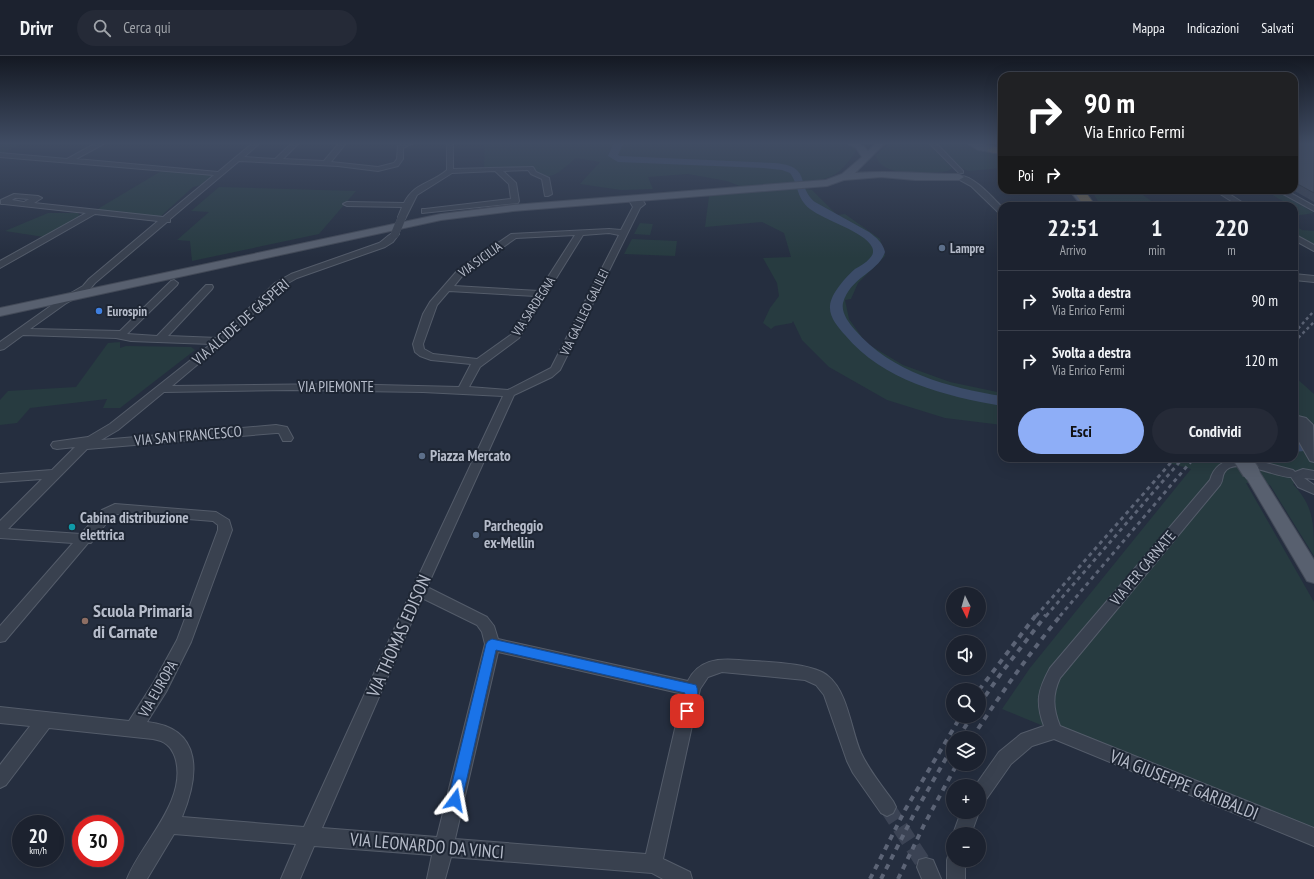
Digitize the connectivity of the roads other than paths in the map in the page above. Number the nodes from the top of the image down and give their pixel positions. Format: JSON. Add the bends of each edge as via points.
{"nodes":[{"id":1,"x":213,"y":180,"type":"edge"},
{"id":2,"x":438,"y":180,"type":"edge"},
{"id":3,"x":509,"y":180,"type":"edge"},
{"id":4,"x":545,"y":180,"type":"edge"},
{"id":5,"x":826,"y":180,"type":"edge"},
{"id":6,"x":831,"y":180,"type":"edge"},
{"id":7,"x":976,"y":180,"type":"edge"},
{"id":8,"x":816,"y":184,"type":"junction"},
{"id":9,"x":548,"y":194,"type":"dead end"},
{"id":10,"x":1079,"y":194,"type":"edge"},
{"id":11,"x":1224,"y":194,"type":"edge"},
{"id":12,"x":1287,"y":194,"type":"edge"},
{"id":13,"x":1088,"y":202,"type":"edge"},
{"id":14,"x":1238,"y":202,"type":"edge"},
{"id":15,"x":637,"y":203,"type":"junction"},
{"id":16,"x":26,"y":204,"type":"dead end"},
{"id":17,"x":347,"y":204,"type":"dead end"},
{"id":18,"x":407,"y":205,"type":"junction"},
{"id":19,"x":998,"y":206,"type":"edge"},
{"id":20,"x":1314,"y":209,"type":"edge"},
{"id":21,"x":425,"y":211,"type":"dead end"},
{"id":22,"x":94,"y":212,"type":"junction"},
{"id":23,"x":167,"y":220,"type":"junction"},
{"id":24,"x":580,"y":233,"type":"junction"},
{"id":25,"x":624,"y":234,"type":"junction"},
{"id":26,"x":1298,"y":239,"type":"edge"},
{"id":27,"x":1314,"y":249,"type":"edge"},
{"id":28,"x":0,"y":265,"type":"edge"},
{"id":29,"x":0,"y":274,"type":"edge"},
{"id":30,"x":99,"y":277,"type":"junction"},
{"id":31,"x":1298,"y":278,"type":"edge"},
{"id":32,"x":1314,"y":279,"type":"edge"},
{"id":33,"x":174,"y":283,"type":"dead end"},
{"id":34,"x":209,"y":287,"type":"dead end"},
{"id":35,"x":94,"y":288,"type":"junction"},
{"id":36,"x":446,"y":288,"type":"junction"},
{"id":37,"x":541,"y":294,"type":"junction"},
{"id":38,"x":54,"y":305,"type":"junction"},
{"id":39,"x":30,"y":306,"type":"junction"},
{"id":40,"x":0,"y":312,"type":"edge"},
{"id":41,"x":40,"y":315,"type":"junction"},
{"id":42,"x":20,"y":332,"type":"junction"},
{"id":43,"x":116,"y":335,"type":"junction"},
{"id":44,"x":160,"y":339,"type":"junction"},
{"id":45,"x":220,"y":341,"type":"junction"},
{"id":46,"x":0,"y":347,"type":"edge"},
{"id":47,"x":479,"y":362,"type":"junction"},
{"id":48,"x":162,"y":389,"type":"junction"},
{"id":49,"x":463,"y":389,"type":"junction"},
{"id":50,"x":510,"y":393,"type":"junction"},
{"id":51,"x":1304,"y":425,"type":"edge"},
{"id":52,"x":287,"y":438,"type":"dead end"},
{"id":53,"x":87,"y":443,"type":"junction"},
{"id":54,"x":57,"y":444,"type":"dead end"},
{"id":55,"x":1313,"y":452,"type":"edge"},
{"id":56,"x":1246,"y":465,"type":"edge"},
{"id":57,"x":1313,"y":473,"type":"edge"},
{"id":58,"x":54,"y":474,"type":"junction"},
{"id":59,"x":1295,"y":475,"type":"junction"},
{"id":60,"x":0,"y":478,"type":"edge"},
{"id":61,"x":1313,"y":490,"type":"edge"},
{"id":62,"x":0,"y":529,"type":"edge"},
{"id":63,"x":0,"y":532,"type":"edge"},
{"id":64,"x":86,"y":539,"type":"junction"},
{"id":65,"x":1314,"y":576,"type":"edge"},
{"id":66,"x":419,"y":590,"type":"junction"},
{"id":67,"x":0,"y":636,"type":"edge"},
{"id":68,"x":492,"y":644,"type":"junction"},
{"id":69,"x":692,"y":689,"type":"junction"},
{"id":70,"x":0,"y":715,"type":"edge"},
{"id":71,"x":45,"y":720,"type":"junction"},
{"id":72,"x":134,"y":728,"type":"junction"},
{"id":73,"x":1054,"y":731,"type":"junction"},
{"id":74,"x":0,"y":779,"type":"edge"},
{"id":75,"x":986,"y":785,"type":"edge"},
{"id":76,"x":887,"y":807,"type":"tunnel mouth"},
{"id":77,"x":168,"y":825,"type":"junction"},
{"id":78,"x":308,"y":836,"type":"junction"},
{"id":79,"x":1314,"y":837,"type":"edge"},
{"id":80,"x":444,"y":847,"type":"junction"},
{"id":81,"x":653,"y":864,"type":"junction"},
{"id":82,"x":956,"y":867,"type":"edge"},
{"id":83,"x":136,"y":879,"type":"edge"},
{"id":84,"x":290,"y":879,"type":"edge"},
{"id":85,"x":436,"y":879,"type":"edge"},
{"id":86,"x":683,"y":879,"type":"edge"},
{"id":87,"x":956,"y":879,"type":"edge"}],
"edges":[{"from":1,"to":23,"type":"street"},
{"from":2,"to":18,"type":"street","name":"VIA ALCIDE DE GASPERI","via":[[417,190]]},
{"from":3,"to":21,"type":"street","via":[[515,201]]},
{"from":4,"to":9,"type":"street"},
{"from":5,"to":8,"type":"main road"},
{"from":6,"to":8,"type":"main road"},
{"from":7,"to":19,"type":"street"},
{"from":8,"to":15,"type":"main road","via":[[662,196]]},
{"from":10,"to":13,"type":"main road"},
{"from":11,"to":14,"type":"street"},
{"from":12,"to":20,"type":"street"},
{"from":15,"to":25,"type":"street","name":"VIA GALILEO GALILEI"},
{"from":15,"to":35,"type":"main road","via":[[611,200],[441,217],[124,285]]},
{"from":16,"to":22,"type":"street"},
{"from":17,"to":18,"type":"street"},
{"from":18,"to":45,"type":"street","name":"VIA ALCIDE DE GASPERI","bridge":true,"via":[[395,234],[382,246],[285,280]]},
{"from":22,"to":23,"type":"street"},
{"from":22,"to":28,"type":"street"},
{"from":23,"to":30,"type":"street"},
{"from":24,"to":25,"type":"street","name":"VIA SICILIA"},
{"from":24,"to":36,"type":"street","name":"VIA SICILIA","via":[[514,236],[460,273]]},
{"from":24,"to":37,"type":"street","name":"VIA SARDEGNA"},
{"from":25,"to":50,"type":"street","name":"VIA GALILEO GALILEI","via":[[555,370]]},
{"from":26,"to":27,"type":"street"},
{"from":28,"to":29,"type":"street","via":[[12,267]]},
{"from":30,"to":35,"type":"street"},
{"from":30,"to":35,"type":"street","via":[[101,280]]},
{"from":31,"to":32,"type":"street"},
{"from":33,"to":43,"type":"street","via":[[123,333]]},
{"from":34,"to":44,"type":"street"},
{"from":35,"to":38,"type":"main road"},
{"from":36,"to":37,"type":"street"},
{"from":36,"to":47,"type":"street","name":"VIA SICILIA","via":[[428,314],[418,344],[419,350],[431,357]]},
{"from":37,"to":47,"type":"street","name":"VIA SARDEGNA","via":[[512,340]]},
{"from":38,"to":39,"type":"main road"},
{"from":38,"to":41,"type":"street"},
{"from":39,"to":40,"type":"main road"},
{"from":39,"to":41,"type":"street"},
{"from":41,"to":42,"type":"street"},
{"from":42,"to":43,"type":"street"},
{"from":42,"to":46,"type":"street"},
{"from":43,"to":44,"type":"street"},
{"from":44,"to":45,"type":"street"},
{"from":45,"to":48,"type":"street","name":"VIA ALCIDE DE GASPERI"},
{"from":47,"to":49,"type":"street","name":"VIA SARDEGNA"},
{"from":48,"to":49,"type":"street","name":"VIA PIEMONTE","via":[[360,386]]},
{"from":48,"to":53,"type":"street","name":"VIA ALCIDE DE GASPERI","via":[[114,427]]},
{"from":49,"to":50,"type":"street","name":"VIA PIEMONTE"},
{"from":50,"to":66,"type":"street","name":"VIA THOMAS EDISON"},
{"from":51,"to":55,"type":"street"},
{"from":52,"to":53,"type":"street","name":"VIA SAN FRANCESCO","via":[[283,430],[276,429]]},
{"from":53,"to":54,"type":"street"},
{"from":53,"to":58,"type":"street"},
{"from":56,"to":65,"type":"main road"},
{"from":57,"to":59,"type":"street"},
{"from":58,"to":60,"type":"street"},
{"from":58,"to":62,"type":"street"},
{"from":59,"to":61,"type":"street","via":[[1302,484]]},
{"from":59,"to":73,"type":"street","name":"VIA PER CARNATE","via":[[1262,465],[1244,463],[1227,465],[1220,469],[1216,482],[1055,673],[1045,698]]},
{"from":63,"to":64,"type":"street"},
{"from":64,"to":67,"type":"street"},
{"from":64,"to":72,"type":"street","name":"VIA EUROPA","via":[[107,513],[120,509],[211,516],[216,517],[225,526],[184,642]]},
{"from":66,"to":68,"type":"street","via":[[482,621]]},
{"from":66,"to":78,"type":"street","name":"VIA THOMAS EDISON"},
{"from":68,"to":69,"type":"street"},
{"from":68,"to":80,"type":"street"},
{"from":69,"to":76,"type":"street","via":[[700,672],[722,665],[806,673],[822,680],[836,702],[859,767]]},
{"from":69,"to":81,"type":"street"},
{"from":70,"to":71,"type":"street"},
{"from":71,"to":72,"type":"street"},
{"from":71,"to":74,"type":"street"},
{"from":72,"to":77,"type":"street","via":[[168,735],[177,742],[183,752],[186,777],[183,792]]},
{"from":73,"to":75,"type":"street","via":[[1027,740],[1005,758]]},
{"from":73,"to":79,"type":"street","name":"VIA GIUSEPPE GARIBALDI"},
{"from":77,"to":78,"type":"street","name":"VIA LEONARDO DA VINCI"},
{"from":77,"to":83,"type":"street"},
{"from":78,"to":80,"type":"street","name":"VIA LEONARDO DA VINCI"},
{"from":78,"to":84,"type":"street","name":"VIA THOMAS EDISON"},
{"from":80,"to":81,"type":"street","name":"VIA LEONARDO DA VINCI"},
{"from":80,"to":85,"type":"street"},
{"from":81,"to":86,"type":"street","name":"VIA LEONARDO DA VINCI"},
{"from":82,"to":87,"type":"street"}]}
